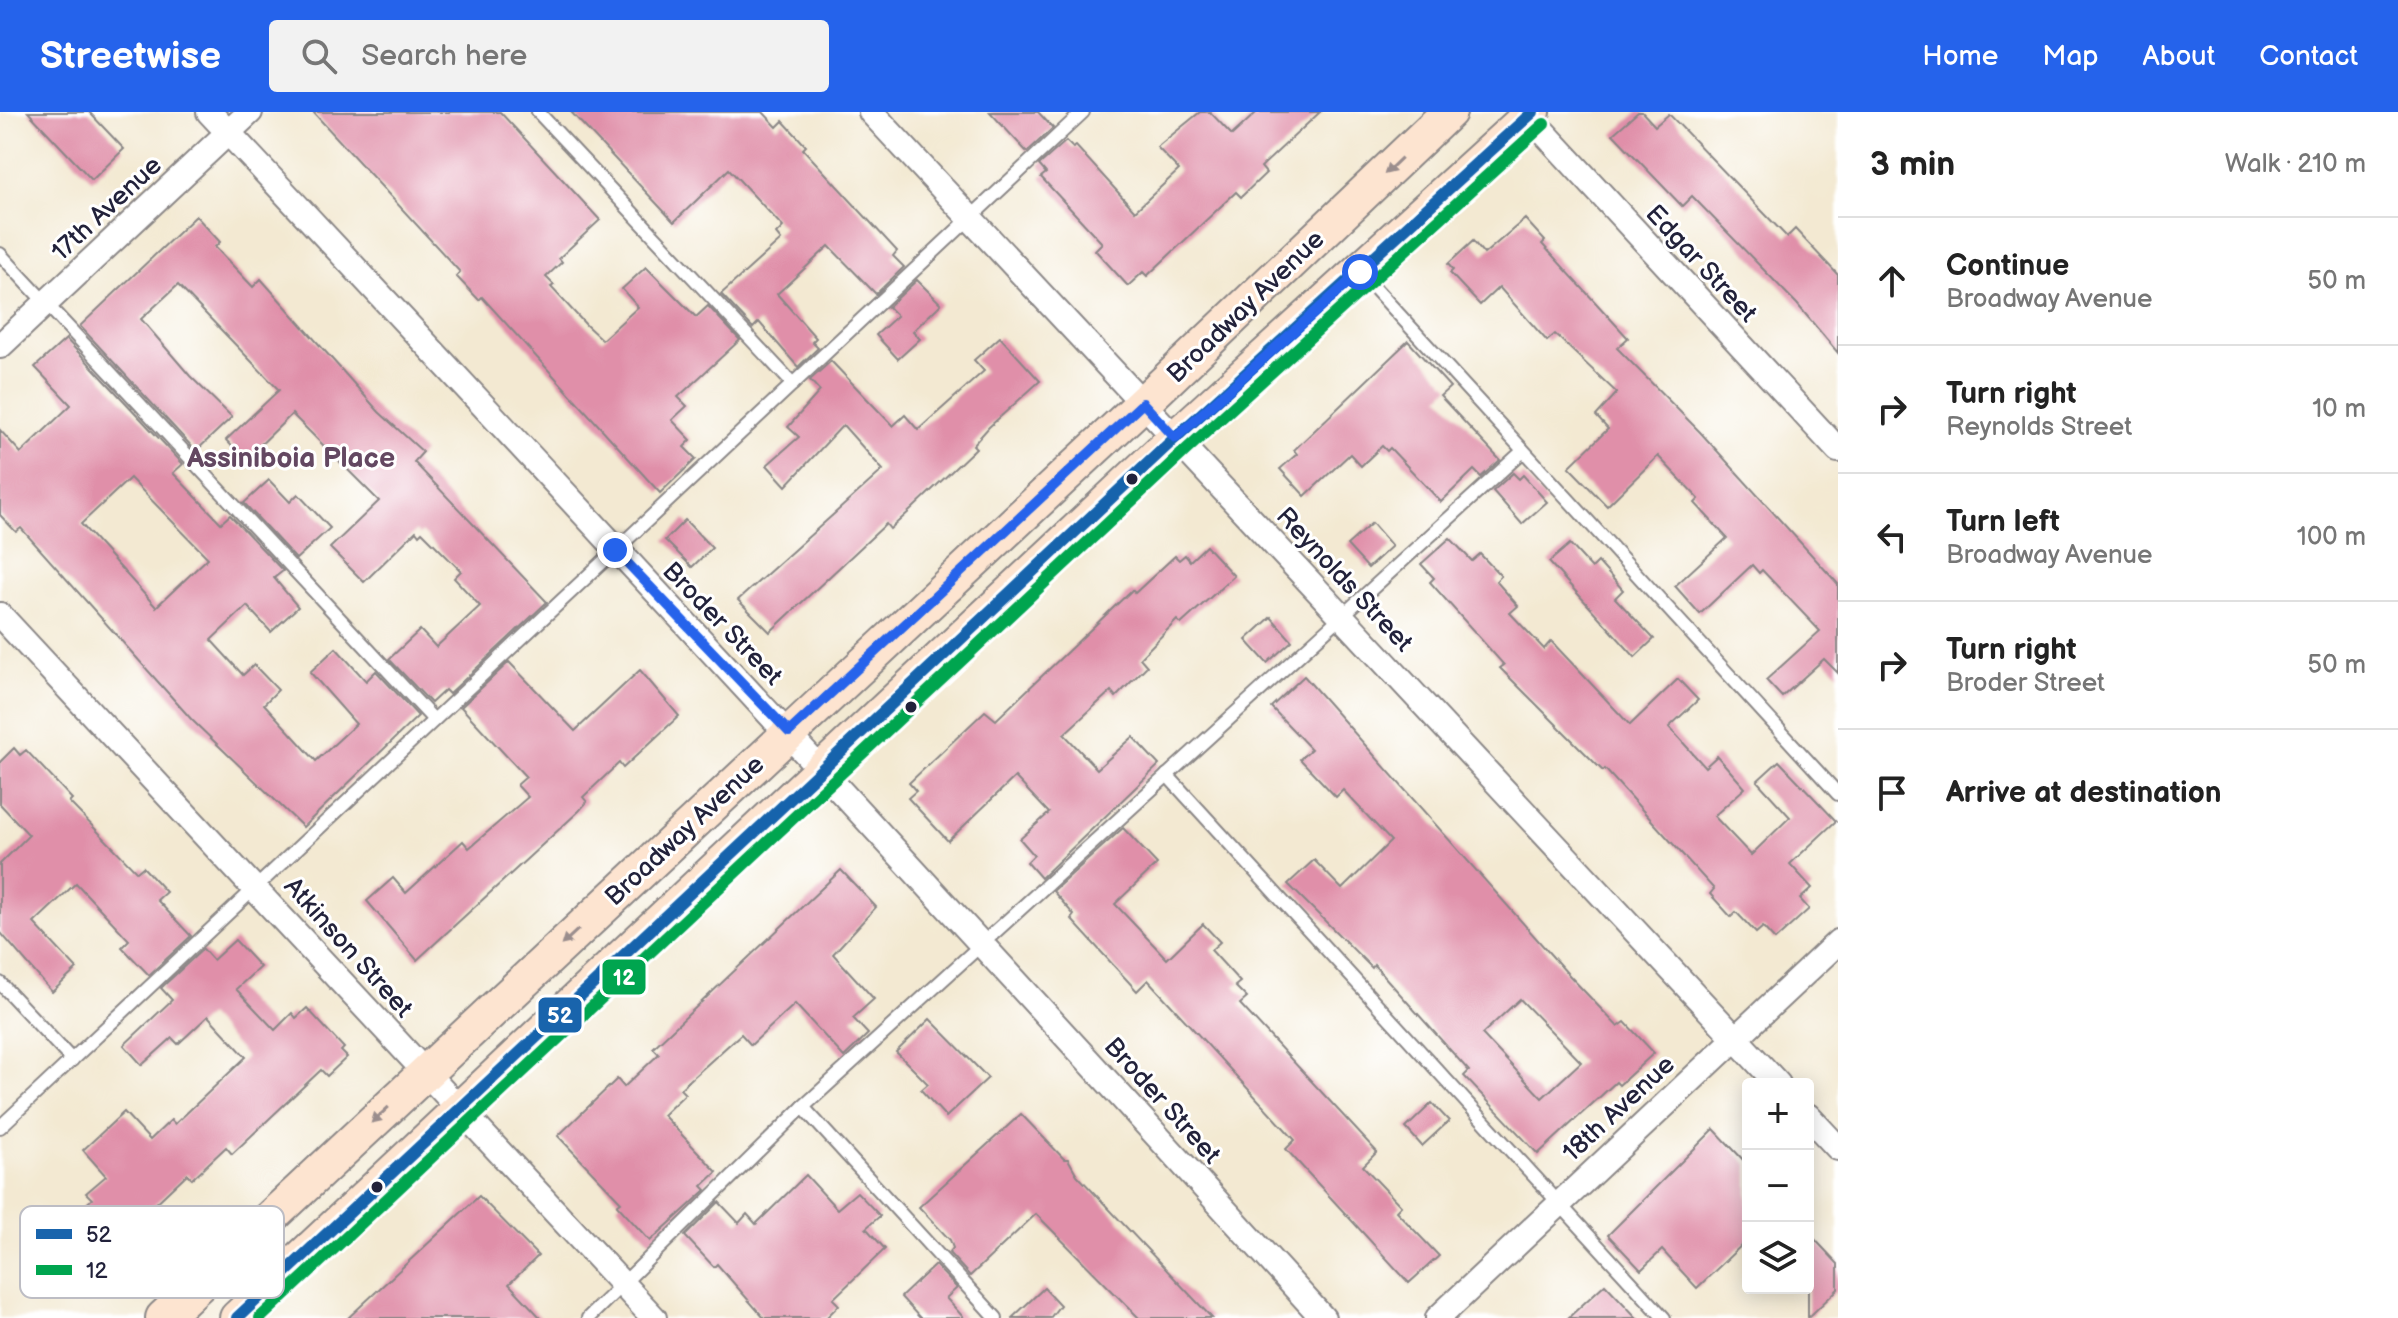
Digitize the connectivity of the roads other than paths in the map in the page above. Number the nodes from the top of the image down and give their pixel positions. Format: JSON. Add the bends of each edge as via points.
{"nodes":[{"id":1,"x":209,"y":112,"type":"edge"},
{"id":2,"x":250,"y":112,"type":"edge"},
{"id":3,"x":538,"y":112,"type":"edge"},
{"id":4,"x":871,"y":112,"type":"edge"},
{"id":5,"x":1083,"y":112,"type":"edge"},
{"id":6,"x":1449,"y":112,"type":"edge"},
{"id":7,"x":1529,"y":114,"type":"edge"},
{"id":8,"x":228,"y":132,"type":"junction"},
{"id":9,"x":970,"y":218,"type":"junction"},
{"id":10,"x":0,"y":254,"type":"edge"},
{"id":11,"x":1360,"y":272,"type":"junction"},
{"id":12,"x":47,"y":302,"type":"junction"},
{"id":13,"x":0,"y":346,"type":"edge"},
{"id":14,"x":793,"y":384,"type":"junction"},
{"id":15,"x":1143,"y":403,"type":"junction"},
{"id":16,"x":1175,"y":438,"type":"junction"},
{"id":17,"x":1838,"y":450,"type":"edge"},
{"id":18,"x":1523,"y":451,"type":"junction"},
{"id":19,"x":615,"y":550,"type":"junction"},
{"id":20,"x":0,"y":615,"type":"edge"},
{"id":21,"x":1343,"y":618,"type":"junction"},
{"id":22,"x":434,"y":720,"type":"junction"},
{"id":23,"x":789,"y":732,"type":"junction"},
{"id":24,"x":823,"y":771,"type":"junction"},
{"id":25,"x":1167,"y":775,"type":"junction"},
{"id":26,"x":1838,"y":794,"type":"edge"},
{"id":27,"x":256,"y":887,"type":"junction"},
{"id":28,"x":1838,"y":942,"type":"edge"},
{"id":29,"x":982,"y":943,"type":"junction"},
{"id":30,"x":0,"y":983,"type":"edge"},
{"id":31,"x":1735,"y":1038,"type":"junction"},
{"id":32,"x":72,"y":1060,"type":"junction"},
{"id":33,"x":426,"y":1072,"type":"junction"},
{"id":34,"x":1772,"y":1078,"type":"edge"},
{"id":35,"x":803,"y":1107,"type":"junction"},
{"id":36,"x":459,"y":1109,"type":"junction"},
{"id":37,"x":1814,"y":1122,"type":"edge"},
{"id":38,"x":0,"y":1127,"type":"edge"},
{"id":39,"x":1838,"y":1148,"type":"edge"},
{"id":40,"x":1558,"y":1203,"type":"junction"},
{"id":41,"x":283,"y":1206,"type":"edge"},
{"id":42,"x":284,"y":1274,"type":"edge"},
{"id":43,"x":623,"y":1286,"type":"junction"},
{"id":44,"x":184,"y":1298,"type":"edge"},
{"id":45,"x":258,"y":1298,"type":"edge"},
{"id":46,"x":163,"y":1318,"type":"edge"},
{"id":47,"x":237,"y":1318,"type":"edge"},
{"id":48,"x":588,"y":1318,"type":"edge"},
{"id":49,"x":654,"y":1318,"type":"edge"},
{"id":50,"x":996,"y":1318,"type":"edge"},
{"id":51,"x":1323,"y":1318,"type":"edge"},
{"id":52,"x":1438,"y":1318,"type":"edge"},
{"id":53,"x":1664,"y":1318,"type":"edge"}],
"edges":[{"from":1,"to":8,"type":"street","name":"Broder Street"},
{"from":2,"to":8,"type":"street","name":"17th Avenue"},
{"from":3,"to":14,"type":"lane"},
{"from":4,"to":9,"type":"street","name":"Reynolds Street"},
{"from":5,"to":9,"type":"lane"},
{"from":6,"to":15,"type":"street","name":"Broadway Avenue","one_way":true},
{"from":7,"to":11,"type":"street","name":"Broadway Avenue"},
{"from":7,"to":17,"type":"street","name":"Edgar Street"},
{"from":8,"to":12,"type":"street","name":"17th Avenue"},
{"from":8,"to":19,"type":"street","name":"Broder Street"},
{"from":9,"to":14,"type":"lane"},
{"from":9,"to":15,"type":"street","name":"Reynolds Street"},
{"from":10,"to":12,"type":"lane"},
{"from":11,"to":16,"type":"street","name":"Broadway Avenue"},
{"from":11,"to":18,"type":"lane"},
{"from":12,"to":13,"type":"street","name":"17th Avenue"},
{"from":12,"to":22,"type":"lane"},
{"from":14,"to":19,"type":"lane"},
{"from":15,"to":16,"type":"street","name":"Reynolds Street"},
{"from":15,"to":23,"type":"street","name":"Broadway Avenue"},
{"from":16,"to":21,"type":"street","name":"Reynolds Street"},
{"from":16,"to":24,"type":"street","name":"Broadway Avenue"},
{"from":18,"to":21,"type":"lane"},
{"from":18,"to":26,"type":"lane"},
{"from":19,"to":22,"type":"lane"},
{"from":19,"to":23,"type":"street","name":"Broder Street"},
{"from":20,"to":27,"type":"street","name":"Atkinson Street"},
{"from":21,"to":25,"type":"lane"},
{"from":21,"to":31,"type":"street","name":"Reynolds Street"},
{"from":22,"to":27,"type":"lane"},
{"from":23,"to":24,"type":"street","name":"Broder Street"},
{"from":23,"to":33,"type":"street","name":"Broadway Avenue","one_way":true},
{"from":24,"to":29,"type":"street","name":"Broder Street"},
{"from":24,"to":36,"type":"street","name":"Broadway Avenue"},
{"from":25,"to":29,"type":"lane"},
{"from":25,"to":40,"type":"lane"},
{"from":27,"to":32,"type":"lane"},
{"from":27,"to":33,"type":"street","name":"Atkinson Street"},
{"from":28,"to":31,"type":"street","name":"18th Avenue"},
{"from":29,"to":35,"type":"lane"},
{"from":29,"to":51,"type":"street","name":"Broder Street"},
{"from":30,"to":32,"type":"lane"},
{"from":31,"to":34,"type":"street","name":"Reynolds Street"},
{"from":31,"to":40,"type":"street","name":"18th Avenue"},
{"from":32,"to":38,"type":"lane"},
{"from":33,"to":36,"type":"street","name":"Atkinson Street"},
{"from":33,"to":41,"type":"street","name":"Broadway Avenue","one_way":true},
{"from":35,"to":43,"type":"lane"},
{"from":35,"to":50,"type":"lane"},
{"from":36,"to":42,"type":"street","name":"Broadway Avenue"},
{"from":36,"to":43,"type":"street","name":"Atkinson Street"},
{"from":37,"to":39,"type":"street"},
{"from":40,"to":52,"type":"street","name":"18th Avenue"},
{"from":40,"to":53,"type":"lane"},
{"from":43,"to":48,"type":"lane"},
{"from":43,"to":49,"type":"street","name":"Atkinson Street"},
{"from":44,"to":46,"type":"street","name":"Broadway Avenue","one_way":true},
{"from":45,"to":47,"type":"street","name":"Broadway Avenue"}]}
